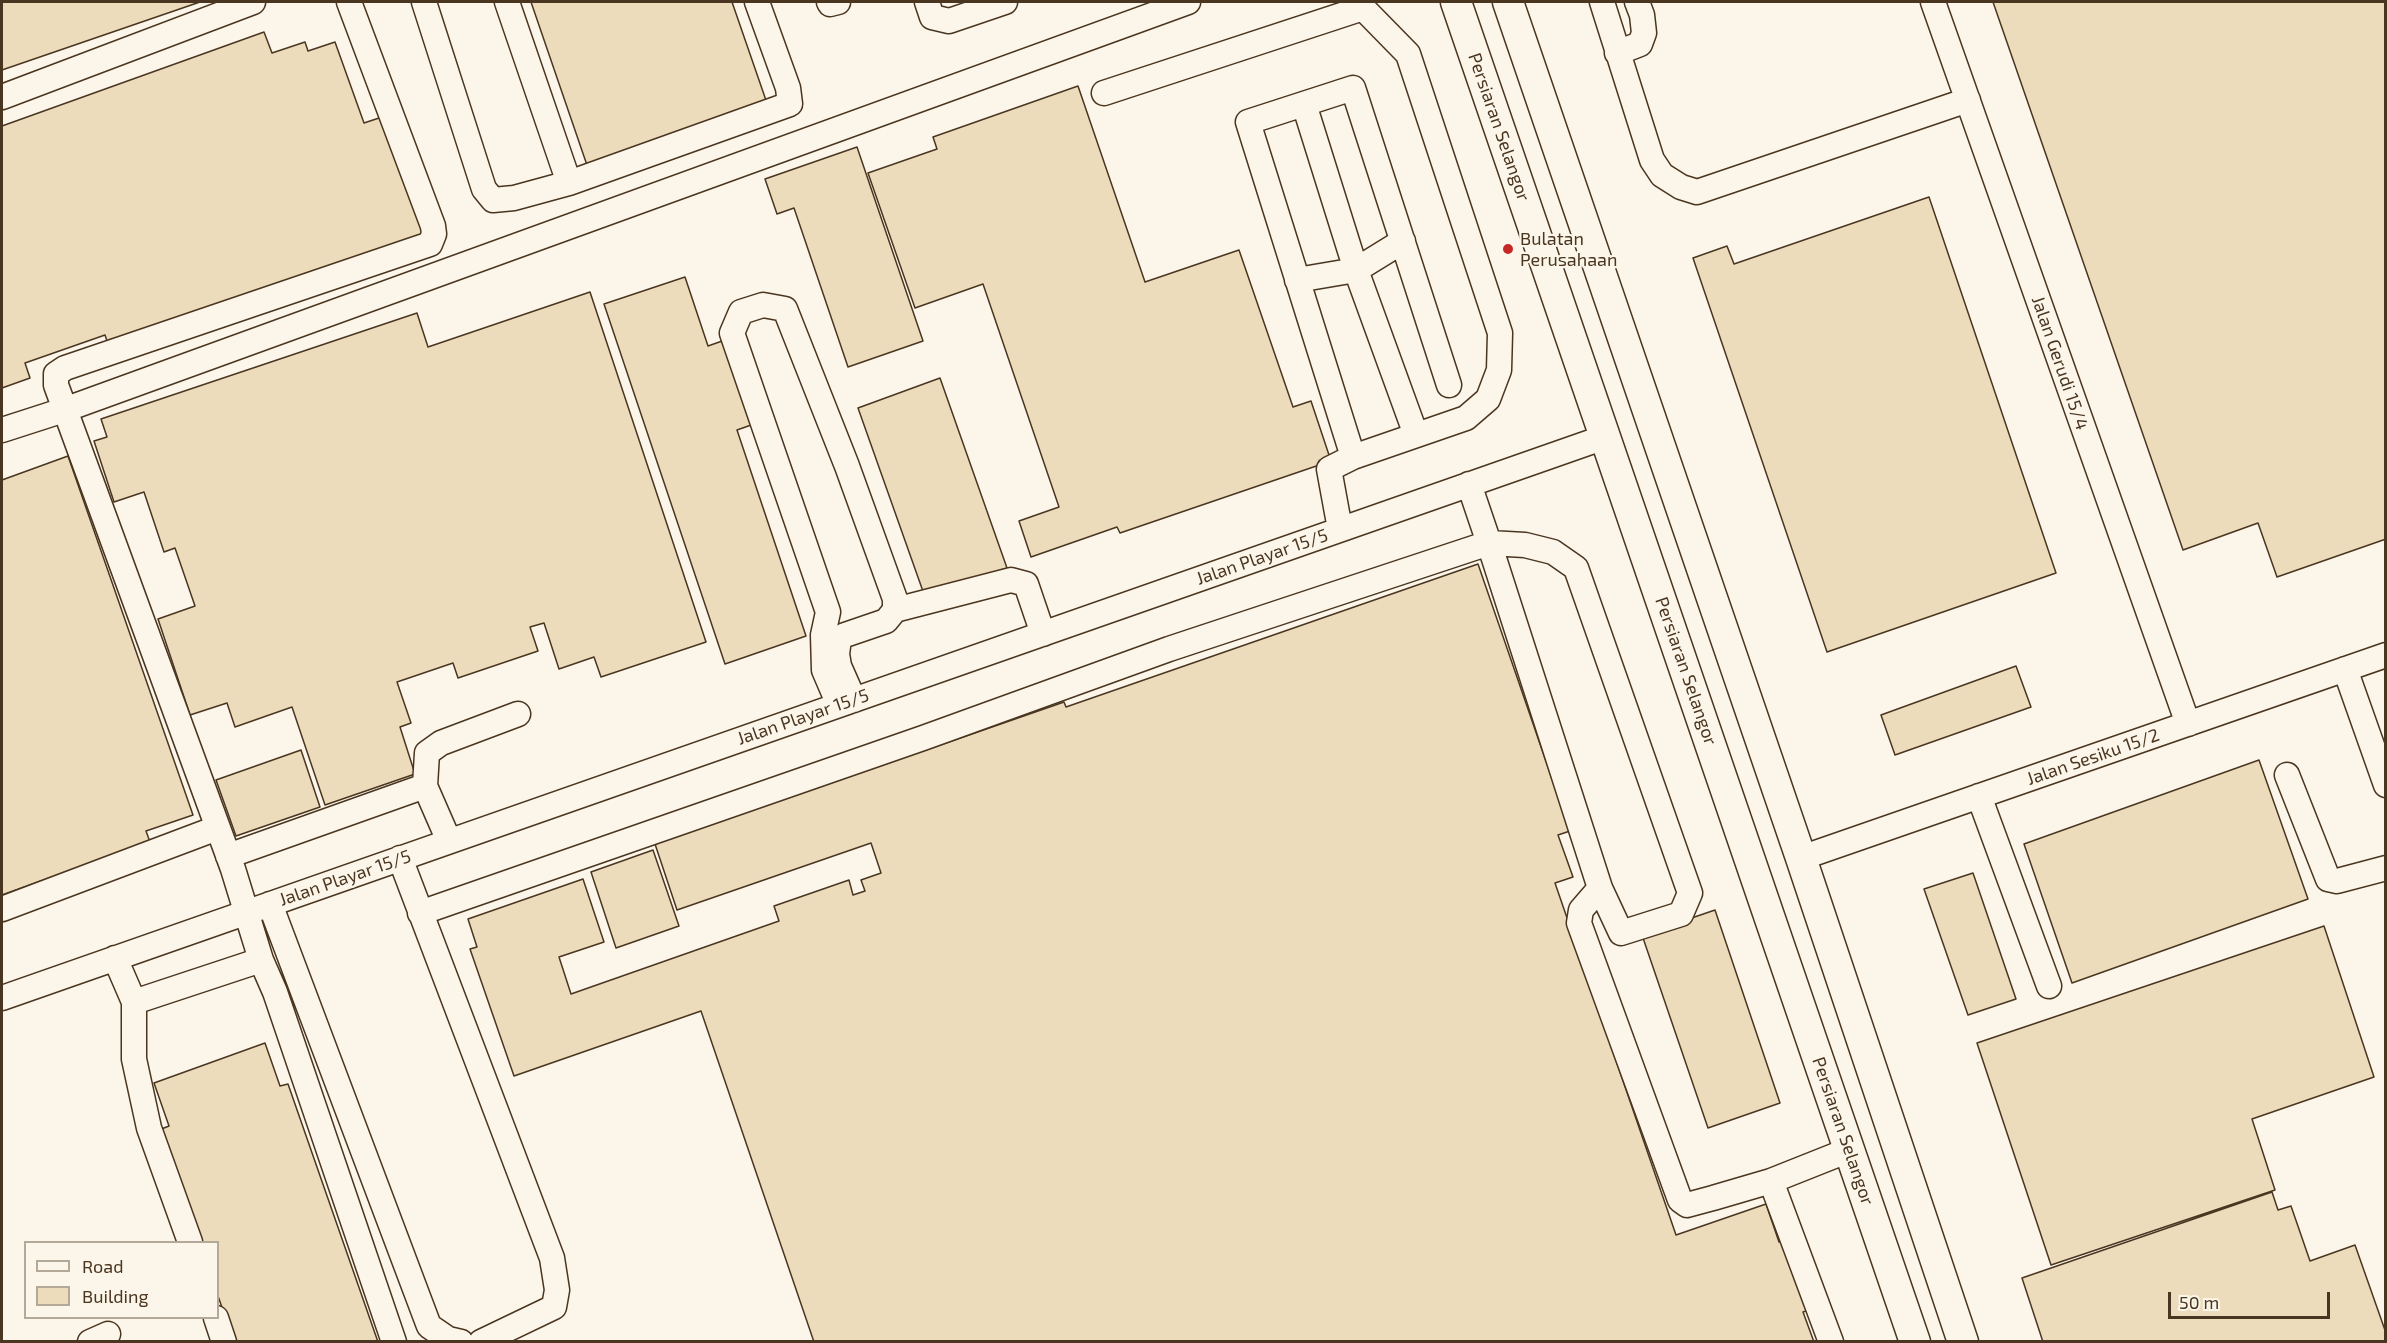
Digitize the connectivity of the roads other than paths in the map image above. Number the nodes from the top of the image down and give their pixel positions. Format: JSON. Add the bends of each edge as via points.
{"nodes":[{"id":1,"x":254,"y":2,"type":"edge"},
{"id":2,"x":349,"y":2,"type":"edge"},
{"id":3,"x":424,"y":2,"type":"edge"},
{"id":4,"x":507,"y":2,"type":"edge"},
{"id":5,"x":757,"y":2,"type":"edge"},
{"id":6,"x":829,"y":2,"type":"edge"},
{"id":7,"x":838,"y":2,"type":"edge"},
{"id":8,"x":927,"y":2,"type":"edge"},
{"id":9,"x":1005,"y":2,"type":"edge"},
{"id":10,"x":1188,"y":2,"type":"edge"},
{"id":11,"x":1456,"y":2,"type":"edge"},
{"id":12,"x":1508,"y":2,"type":"edge"},
{"id":13,"x":1602,"y":2,"type":"edge"},
{"id":14,"x":1636,"y":2,"type":"edge"},
{"id":15,"x":1933,"y":2,"type":"edge"},
{"id":16,"x":1359,"y":5,"type":"edge"},
{"id":17,"x":1617,"y":53,"type":"junction"},
{"id":18,"x":1104,"y":93,"type":"dead end"},
{"id":19,"x":2,"y":97,"type":"edge"},
{"id":20,"x":1968,"y":100,"type":"junction"},
{"id":21,"x":1304,"y":104,"type":"junction"},
{"id":22,"x":569,"y":183,"type":"junction"},
{"id":23,"x":1403,"y":241,"type":"junction"},
{"id":24,"x":1356,"y":270,"type":"junction"},
{"id":25,"x":1297,"y":280,"type":"junction"},
{"id":26,"x":1449,"y":385,"type":"dead end"},
{"id":27,"x":64,"y":410,"type":"junction"},
{"id":28,"x":2,"y":430,"type":"edge"},
{"id":29,"x":1416,"y":435,"type":"junction"},
{"id":30,"x":1605,"y":437,"type":"junction"},
{"id":31,"x":1353,"y":457,"type":"junction"},
{"id":32,"x":1469,"y":484,"type":"junction"},
{"id":33,"x":1341,"y":529,"type":"junction"},
{"id":34,"x":1489,"y":543,"type":"junction"},
{"id":35,"x":895,"y":610,"type":"junction"},
{"id":36,"x":1043,"y":634,"type":"junction"},
{"id":37,"x":2385,"y":655,"type":"edge"},
{"id":38,"x":2345,"y":669,"type":"junction"},
{"id":39,"x":846,"y":702,"type":"junction"},
{"id":40,"x":518,"y":714,"type":"dead end"},
{"id":41,"x":2188,"y":724,"type":"junction"},
{"id":42,"x":2287,"y":775,"type":"dead end"},
{"id":43,"x":2385,"y":785,"type":"edge"},
{"id":44,"x":425,"y":786,"type":"junction"},
{"id":45,"x":1979,"y":796,"type":"junction"},
{"id":46,"x":217,"y":828,"type":"junction"},
{"id":47,"x":449,"y":841,"type":"junction"},
{"id":48,"x":228,"y":856,"type":"junction"},
{"id":49,"x":400,"y":858,"type":"junction"},
{"id":50,"x":1801,"y":858,"type":"junction"},
{"id":51,"x":2385,"y":868,"type":"edge"},
{"id":52,"x":1600,"y":888,"type":"junction"},
{"id":53,"x":270,"y":904,"type":"junction"},
{"id":54,"x":2,"y":909,"type":"edge"},
{"id":55,"x":247,"y":912,"type":"junction"},
{"id":56,"x":420,"y":913,"type":"junction"},
{"id":57,"x":115,"y":958,"type":"junction"},
{"id":58,"x":261,"y":960,"type":"junction"},
{"id":59,"x":2049,"y":986,"type":"dead end"},
{"id":60,"x":2,"y":998,"type":"edge"},
{"id":61,"x":134,"y":1002,"type":"junction"},
{"id":62,"x":1850,"y":1150,"type":"junction"},
{"id":63,"x":1771,"y":1180,"type":"junction"},
{"id":64,"x":190,"y":1241,"type":"edge"},
{"id":65,"x":217,"y":1319,"type":"edge"},
{"id":66,"x":224,"y":1341,"type":"edge"},
{"id":67,"x":394,"y":1341,"type":"edge"},
{"id":68,"x":461,"y":1341,"type":"edge"},
{"id":69,"x":481,"y":1341,"type":"edge"},
{"id":70,"x":1831,"y":1341,"type":"edge"},
{"id":71,"x":1915,"y":1341,"type":"edge"},
{"id":72,"x":1963,"y":1341,"type":"edge"}],
"edges":[{"from":1,"to":19,"type":"street"},
{"from":2,"to":27,"type":"street","via":[[433,226],[430,244],[65,368],[56,374]]},
{"from":3,"to":22,"type":"street","via":[[488,195],[493,200],[514,198]]},
{"from":4,"to":22,"type":"street"},
{"from":5,"to":22,"type":"street","via":[[788,88],[790,104]]},
{"from":6,"to":7,"type":"street"},
{"from":8,"to":9,"type":"street","via":[[932,17],[949,21]]},
{"from":10,"to":27,"type":"street"},
{"from":11,"to":30,"type":"main road","name":"Persiaran Selangor"},
{"from":12,"to":50,"type":"main road"},
{"from":13,"to":17,"type":"street"},
{"from":14,"to":17,"type":"street","via":[[1644,33],[1640,44]]},
{"from":15,"to":20,"type":"street","name":"Jalan Gerudi 15/4"},
{"from":16,"to":18,"type":"street"},
{"from":16,"to":29,"type":"street","via":[[1408,54],[1500,333],[1499,370],[1488,399],[1466,418]]},
{"from":17,"to":20,"type":"street","via":[[1652,160],[1662,175],[1698,192]]},
{"from":20,"to":41,"type":"street","name":"Jalan Gerudi 15/4"},
{"from":21,"to":23,"type":"street","via":[[1353,88]]},
{"from":21,"to":24,"type":"street"},
{"from":21,"to":25,"type":"street","via":[[1248,122]]},
{"from":23,"to":24,"type":"street"},
{"from":23,"to":26,"type":"street"},
{"from":24,"to":25,"type":"street"},
{"from":24,"to":29,"type":"street"},
{"from":25,"to":31,"type":"street"},
{"from":27,"to":28,"type":"street"},
{"from":27,"to":46,"type":"street"},
{"from":29,"to":31,"type":"street"},
{"from":30,"to":32,"type":"street","name":"Jalan Playar 15/5"},
{"from":30,"to":62,"type":"main road","name":"Persiaran Selangor"},
{"from":31,"to":33,"type":"street","via":[[1329,469]]},
{"from":32,"to":33,"type":"street","name":"Jalan Playar 15/5"},
{"from":32,"to":34,"type":"street"},
{"from":33,"to":36,"type":"street","name":"Jalan Playar 15/5"},
{"from":34,"to":52,"type":"street"},
{"from":34,"to":52,"type":"street","via":[[1525,545],[1552,552],[1576,568],[1690,892],[1681,915],[1621,933]]},
{"from":34,"to":56,"type":"street","via":[[1168,649]]},
{"from":35,"to":36,"type":"street","via":[[1011,580],[1026,584]]},
{"from":35,"to":39,"type":"street","via":[[886,621],[839,639],[837,654]]},
{"from":35,"to":39,"type":"street","via":[[895,598],[847,466],[785,309],[763,305],[741,312],[732,333],[828,612],[822,635],[824,670]]},
{"from":36,"to":39,"type":"street","name":"Jalan Playar 15/5"},
{"from":37,"to":38,"type":"street","name":"Jalan Sesiku 15/2"},
{"from":38,"to":41,"type":"street","name":"Jalan Sesiku 15/2"},
{"from":38,"to":43,"type":"street"},
{"from":39,"to":47,"type":"street","name":"Jalan Playar 15/5"},
{"from":40,"to":44,"type":"street","via":[[441,743],[427,753]]},
{"from":41,"to":45,"type":"street","name":"Jalan Sesiku 15/2"},
{"from":42,"to":51,"type":"street","via":[[2328,879],[2337,881]]},
{"from":44,"to":47,"type":"street"},
{"from":44,"to":48,"type":"street"},
{"from":45,"to":50,"type":"street","name":"Jalan Sesiku 15/2"},
{"from":45,"to":59,"type":"street"},
{"from":46,"to":48,"type":"street"},
{"from":46,"to":54,"type":"street"},
{"from":47,"to":49,"type":"street","name":"Jalan Playar 15/5"},
{"from":48,"to":55,"type":"street"},
{"from":49,"to":53,"type":"street","name":"Jalan Playar 15/5"},
{"from":49,"to":56,"type":"street"},
{"from":50,"to":72,"type":"main road"},
{"from":52,"to":63,"type":"street","via":[[1581,910],[1579,923],[1680,1200],[1687,1205]]},
{"from":53,"to":55,"type":"street","name":"Jalan Playar 15/5"},
{"from":53,"to":68,"type":"street","via":[[429,1326],[447,1339]]},
{"from":55,"to":57,"type":"street","name":"Jalan Playar 15/5"},
{"from":55,"to":58,"type":"street"},
{"from":56,"to":69,"type":"street","via":[[552,1258],[557,1290],[554,1307]]},
{"from":57,"to":60,"type":"street","name":"Jalan Playar 15/5"},
{"from":57,"to":61,"type":"street"},
{"from":58,"to":61,"type":"street"},
{"from":58,"to":67,"type":"street"},
{"from":61,"to":64,"type":"street","via":[[134,1059],[149,1128]]},
{"from":62,"to":63,"type":"street"},
{"from":62,"to":71,"type":"main road","name":"Persiaran Selangor"},
{"from":63,"to":70,"type":"street"},
{"from":65,"to":66,"type":"street"}]}
